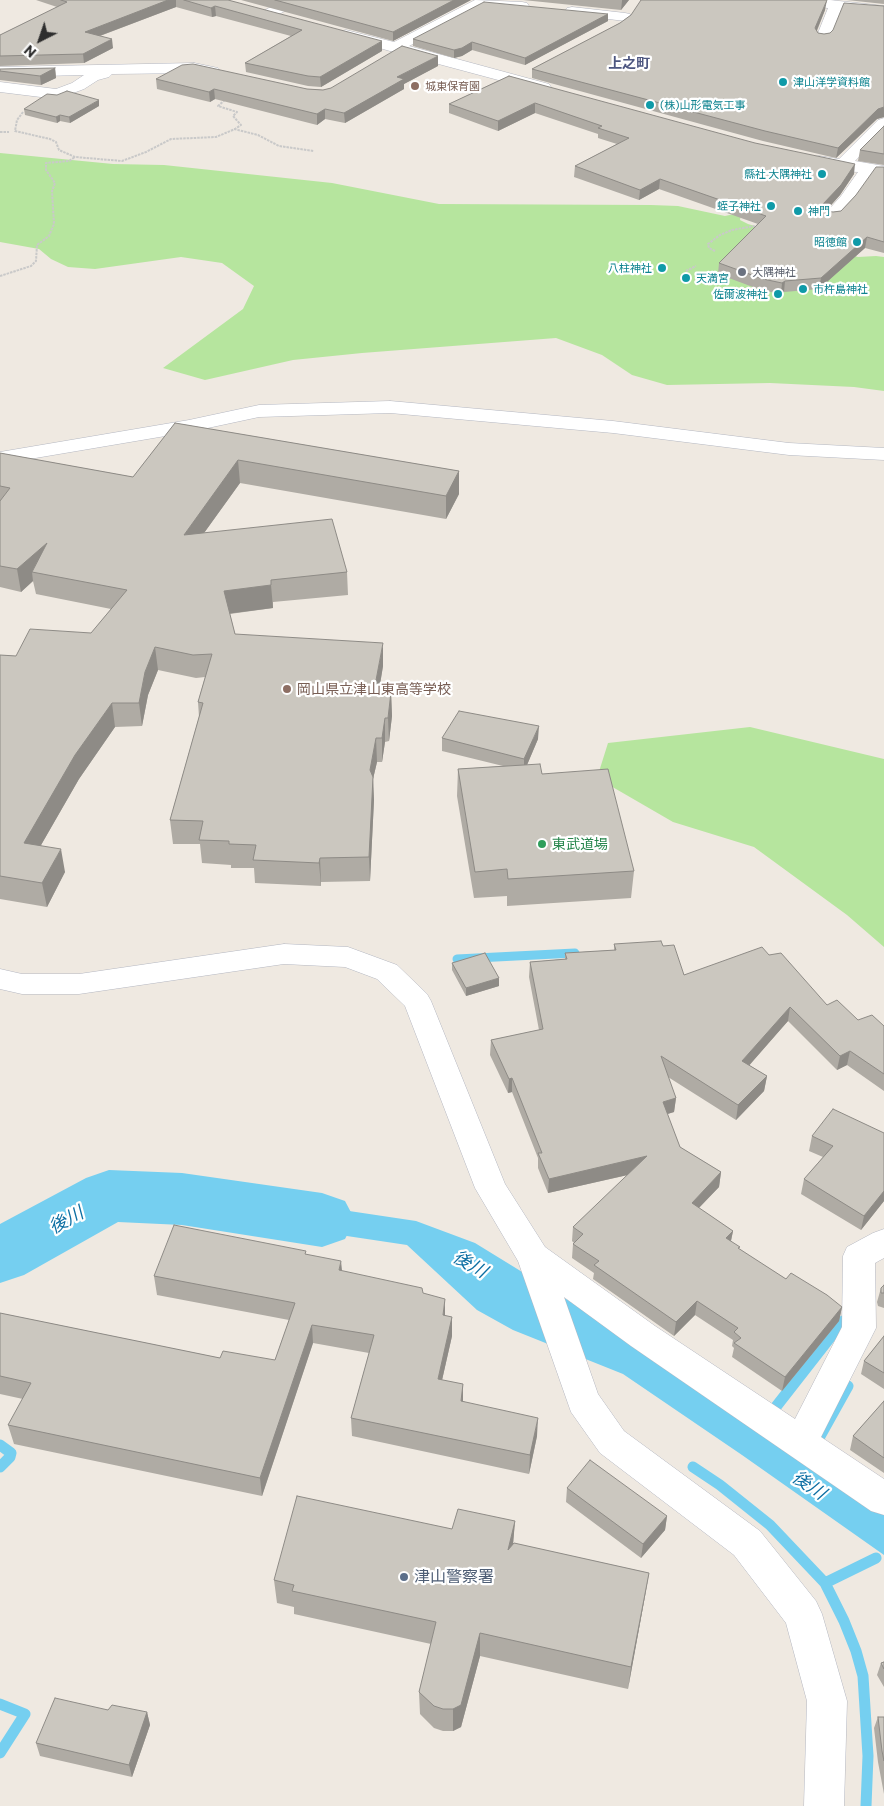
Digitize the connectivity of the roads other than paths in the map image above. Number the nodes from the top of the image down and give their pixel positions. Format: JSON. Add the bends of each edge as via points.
{"nodes":[{"id":1,"x":296,"y":0,"type":"edge"},
{"id":2,"x":789,"y":0,"type":"edge"},
{"id":3,"x":475,"y":1,"type":"edge"},
{"id":4,"x":635,"y":4,"type":"dead end"},
{"id":5,"x":837,"y":5,"type":"junction"},
{"id":6,"x":535,"y":7,"type":"edge"},
{"id":7,"x":252,"y":8,"type":"edge"},
{"id":8,"x":554,"y":9,"type":"edge"},
{"id":9,"x":884,"y":10,"type":"edge"},
{"id":10,"x":270,"y":13,"type":"junction"},
{"id":11,"x":626,"y":17,"type":"junction"},
{"id":12,"x":288,"y":18,"type":"edge"},
{"id":13,"x":333,"y":30,"type":"edge"},
{"id":14,"x":605,"y":32,"type":"edge"},
{"id":15,"x":823,"y":38,"type":"edge"},
{"id":16,"x":397,"y":49,"type":"junction"},
{"id":17,"x":383,"y":59,"type":"edge"},
{"id":18,"x":164,"y":68,"type":"junction"},
{"id":19,"x":531,"y":70,"type":"edge"},
{"id":20,"x":0,"y":72,"type":"edge"},
{"id":21,"x":229,"y":75,"type":"edge"},
{"id":22,"x":514,"y":79,"type":"junction"},
{"id":23,"x":0,"y":87,"type":"edge"},
{"id":24,"x":561,"y":92,"type":"edge"},
{"id":25,"x":884,"y":123,"type":"edge"},
{"id":26,"x":806,"y":158,"type":"edge"},
{"id":27,"x":841,"y":166,"type":"junction"},
{"id":28,"x":876,"y":170,"type":"edge"},
{"id":29,"x":832,"y":216,"type":"edge"},
{"id":30,"x":884,"y":454,"type":"edge"},
{"id":31,"x":0,"y":458,"type":"edge"},
{"id":32,"x":0,"y":979,"type":"edge"},
{"id":33,"x":884,"y":1242,"type":"edge"},
{"id":34,"x":533,"y":1257,"type":"junction"},
{"id":35,"x":801,"y":1442,"type":"junction"},
{"id":36,"x":884,"y":1498,"type":"edge"},
{"id":37,"x":824,"y":1806,"type":"edge"}],
"edges":[{"from":1,"to":10,"type":"street"},
{"from":2,"to":5,"type":"street"},
{"from":3,"to":6,"type":"street"},
{"from":3,"to":16,"type":"street"},
{"from":4,"to":11,"type":"street"},
{"from":5,"to":9,"type":"street"},
{"from":5,"to":15,"type":"street"},
{"from":7,"to":10,"type":"street"},
{"from":8,"to":11,"type":"street"},
{"from":10,"to":12,"type":"street"},
{"from":11,"to":14,"type":"street"},
{"from":13,"to":16,"type":"street"},
{"from":16,"to":17,"type":"street"},
{"from":16,"to":22,"type":"street"},
{"from":18,"to":20,"type":"street"},
{"from":18,"to":21,"type":"street","via":[[194,68]]},
{"from":18,"to":23,"type":"street","via":[[154,73],[97,74],[56,94]]},
{"from":19,"to":22,"type":"street"},
{"from":22,"to":24,"type":"street"},
{"from":25,"to":27,"type":"street"},
{"from":26,"to":27,"type":"street"},
{"from":27,"to":28,"type":"street"},
{"from":28,"to":29,"type":"street"},
{"from":30,"to":31,"type":"street","via":[[789,449],[613,427],[390,407],[259,411]]},
{"from":32,"to":34,"type":"street","via":[[22,984],[79,984],[284,954],[348,956],[387,972],[417,1001],[491,1188]]},
{"from":33,"to":35,"type":"street","via":[[860,1256],[859,1328]]},
{"from":34,"to":35,"type":"street","via":[[643,1336]]},
{"from":34,"to":37,"type":"street","via":[[583,1401],[612,1442],[747,1543],[803,1614],[827,1701]]},
{"from":35,"to":36,"type":"street"}]}
